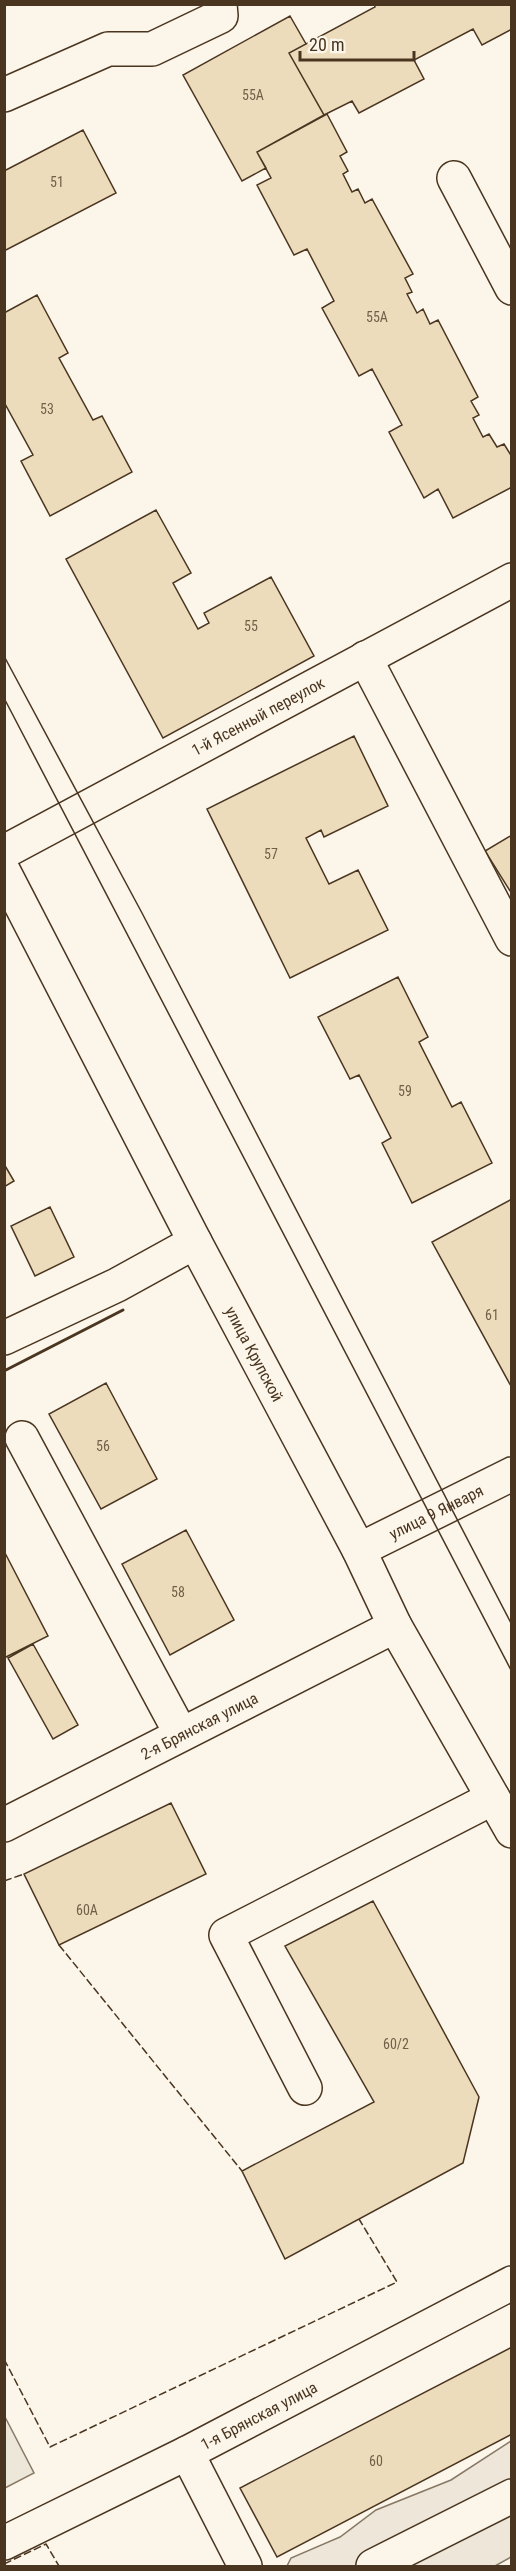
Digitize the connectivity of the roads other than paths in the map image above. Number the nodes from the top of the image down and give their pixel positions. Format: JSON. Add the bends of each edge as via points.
{"nodes":[{"id":1,"x":220,"y":4,"type":"edge"},
{"id":2,"x":4,"y":95,"type":"edge"},
{"id":3,"x":454,"y":178,"type":"dead end"},
{"id":4,"x":512,"y":288,"type":"edge"},
{"id":5,"x":512,"y":580,"type":"edge"},
{"id":6,"x":365,"y":658,"type":"junction"},
{"id":7,"x":4,"y":852,"type":"edge"},
{"id":8,"x":4,"y":872,"type":"edge"},
{"id":9,"x":512,"y":939,"type":"edge"},
{"id":10,"x":195,"y":1242,"type":"junction"},
{"id":11,"x":4,"y":1338,"type":"edge"},
{"id":12,"x":22,"y":1438,"type":"dead end"},
{"id":13,"x":512,"y":1474,"type":"edge"},
{"id":14,"x":358,"y":1551,"type":"junction"},
{"id":15,"x":395,"y":1626,"type":"junction"},
{"id":16,"x":181,"y":1734,"type":"junction"},
{"id":17,"x":493,"y":1798,"type":"junction"},
{"id":18,"x":4,"y":1826,"type":"edge"},
{"id":19,"x":512,"y":1831,"type":"edge"},
{"id":20,"x":305,"y":2088,"type":"dead end"},
{"id":21,"x":512,"y":2283,"type":"edge"},
{"id":22,"x":187,"y":2453,"type":"junction"},
{"id":23,"x":512,"y":2496,"type":"edge"},
{"id":24,"x":4,"y":2543,"type":"edge"},
{"id":25,"x":245,"y":2566,"type":"edge"},
{"id":26,"x":373,"y":2566,"type":"edge"}],
"edges":[{"from":1,"to":2,"type":"street","via":[[221,16],[152,49],[108,49]]},
{"from":3,"to":4,"type":"street"},
{"from":5,"to":6,"type":"street","name":"1-й Ясенный переулок"},
{"from":6,"to":7,"type":"street","name":"1-й Ясенный переулок"},
{"from":6,"to":9,"type":"street"},
{"from":8,"to":10,"type":"street","name":"улица Крупской"},
{"from":10,"to":11,"type":"street","via":[[117,1285]]},
{"from":10,"to":14,"type":"street","name":"улица Крупской"},
{"from":12,"to":16,"type":"street"},
{"from":13,"to":14,"type":"street","name":"улица 9 Января"},
{"from":14,"to":15,"type":"street","name":"улица Крупской"},
{"from":15,"to":16,"type":"street","name":"2-я Брянская улица"},
{"from":15,"to":17,"type":"street","name":"улица Крупской"},
{"from":16,"to":18,"type":"street","name":"2-я Брянская улица"},
{"from":17,"to":19,"type":"street","name":"улица Крупской"},
{"from":17,"to":20,"type":"street","via":[[226,1935]]},
{"from":21,"to":22,"type":"street","name":"1-я Брянская улица"},
{"from":22,"to":24,"type":"street","name":"1-я Брянская улица"},
{"from":22,"to":25,"type":"street"},
{"from":23,"to":26,"type":"street"}]}
